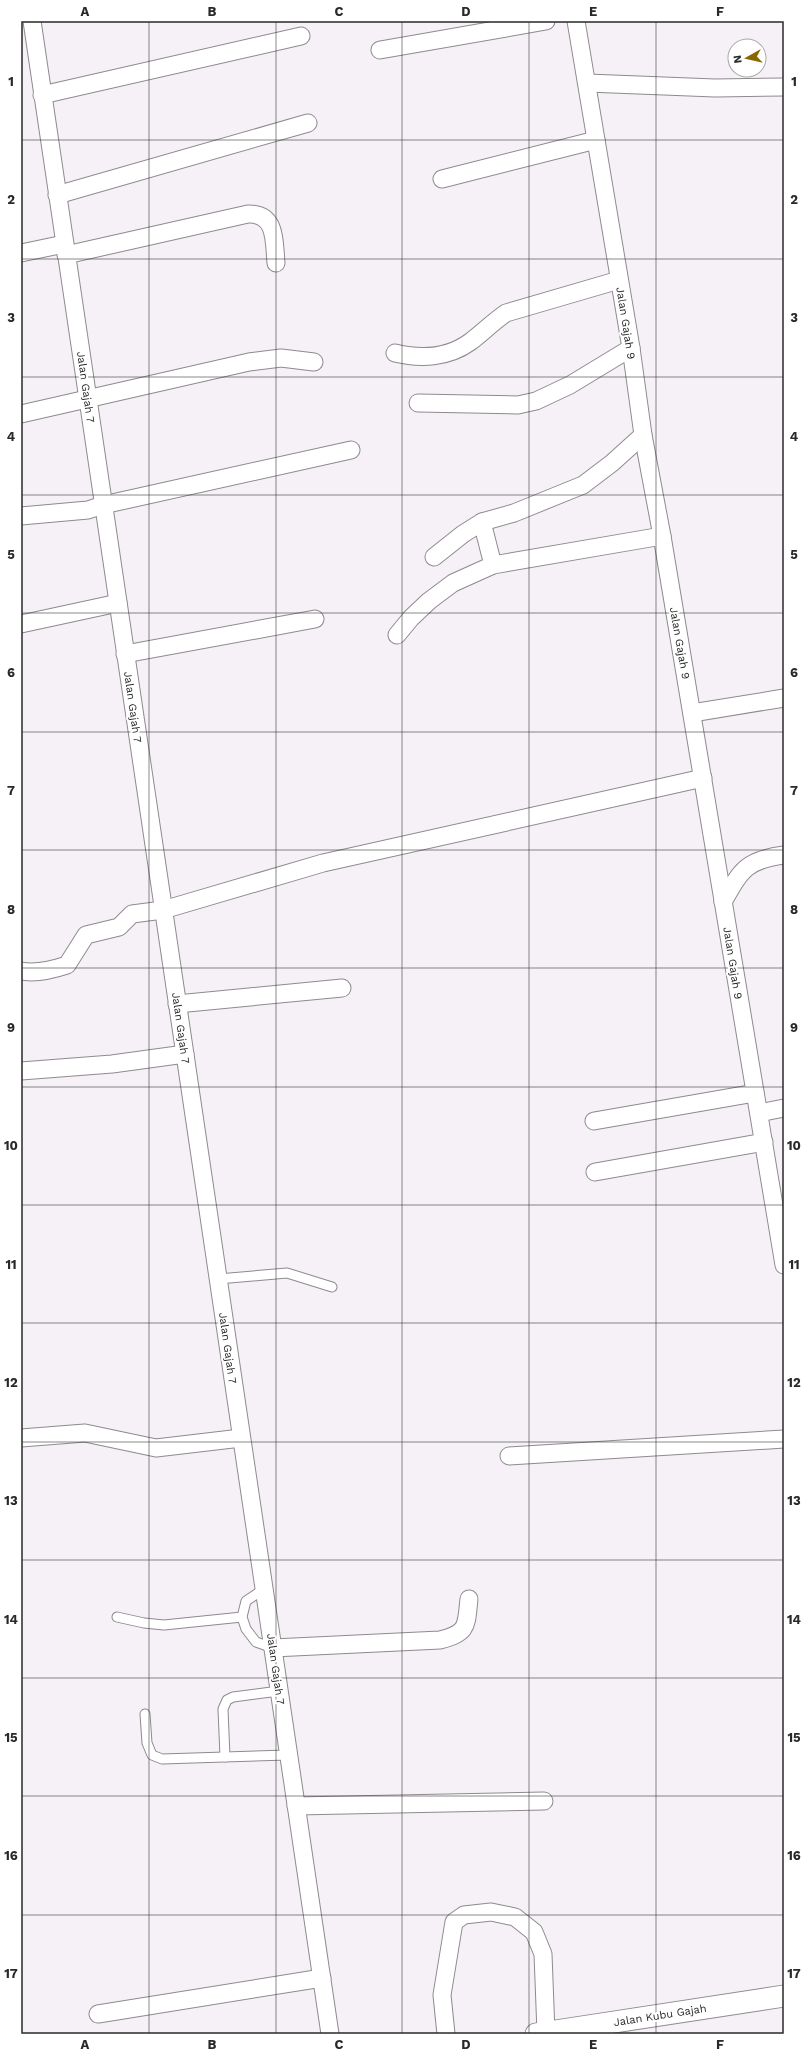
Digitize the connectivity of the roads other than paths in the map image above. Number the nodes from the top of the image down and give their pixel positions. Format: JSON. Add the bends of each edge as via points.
{"nodes":[{"id":1,"x":32,"y":21,"type":"edge"},
{"id":2,"x":546,"y":21,"type":"edge"},
{"id":3,"x":580,"y":21,"type":"edge"},
{"id":4,"x":301,"y":36,"type":"dead end"},
{"id":5,"x":380,"y":50,"type":"dead end"},
{"id":6,"x":587,"y":84,"type":"junction"},
{"id":7,"x":784,"y":87,"type":"edge"},
{"id":8,"x":42,"y":95,"type":"junction"},
{"id":9,"x":308,"y":123,"type":"dead end"},
{"id":10,"x":596,"y":140,"type":"junction"},
{"id":11,"x":442,"y":179,"type":"dead end"},
{"id":12,"x":57,"y":195,"type":"junction"},
{"id":13,"x":65,"y":249,"type":"junction"},
{"id":14,"x":21,"y":254,"type":"edge"},
{"id":15,"x":276,"y":263,"type":"dead end"},
{"id":16,"x":619,"y":280,"type":"junction"},
{"id":17,"x":631,"y":348,"type":"junction"},
{"id":18,"x":395,"y":353,"type":"dead end"},
{"id":19,"x":314,"y":362,"type":"dead end"},
{"id":20,"x":87,"y":398,"type":"junction"},
{"id":21,"x":418,"y":404,"type":"dead end"},
{"id":22,"x":21,"y":414,"type":"edge"},
{"id":23,"x":643,"y":435,"type":"junction"},
{"id":24,"x":351,"y":450,"type":"dead end"},
{"id":25,"x":103,"y":505,"type":"junction"},
{"id":26,"x":21,"y":516,"type":"edge"},
{"id":27,"x":482,"y":522,"type":"junction"},
{"id":28,"x":662,"y":536,"type":"junction"},
{"id":29,"x":434,"y":557,"type":"dead end"},
{"id":30,"x":493,"y":565,"type":"junction"},
{"id":31,"x":118,"y":603,"type":"junction"},
{"id":32,"x":315,"y":619,"type":"dead end"},
{"id":33,"x":21,"y":624,"type":"edge"},
{"id":34,"x":397,"y":635,"type":"dead end"},
{"id":35,"x":125,"y":654,"type":"junction"},
{"id":36,"x":784,"y":698,"type":"edge"},
{"id":37,"x":692,"y":713,"type":"junction"},
{"id":38,"x":703,"y":778,"type":"junction"},
{"id":39,"x":784,"y":855,"type":"edge"},
{"id":40,"x":723,"y":902,"type":"junction"},
{"id":41,"x":163,"y":910,"type":"junction"},
{"id":42,"x":21,"y":971,"type":"edge"},
{"id":43,"x":342,"y":988,"type":"dead end"},
{"id":44,"x":177,"y":1004,"type":"junction"},
{"id":45,"x":184,"y":1054,"type":"junction"},
{"id":46,"x":21,"y":1071,"type":"edge"},
{"id":47,"x":755,"y":1093,"type":"junction"},
{"id":48,"x":784,"y":1108,"type":"edge"},
{"id":49,"x":758,"y":1113,"type":"junction"},
{"id":50,"x":594,"y":1121,"type":"dead end"},
{"id":51,"x":764,"y":1142,"type":"junction"},
{"id":52,"x":595,"y":1172,"type":"dead end"},
{"id":53,"x":784,"y":1265,"type":"edge"},
{"id":54,"x":218,"y":1279,"type":"junction"},
{"id":55,"x":332,"y":1287,"type":"dead end"},
{"id":56,"x":21,"y":1438,"type":"edge"},
{"id":57,"x":241,"y":1438,"type":"junction"},
{"id":58,"x":784,"y":1439,"type":"edge"},
{"id":59,"x":509,"y":1456,"type":"dead end"},
{"id":60,"x":264,"y":1590,"type":"junction"},
{"id":61,"x":469,"y":1599,"type":"dead end"},
{"id":62,"x":117,"y":1617,"type":"dead end"},
{"id":63,"x":242,"y":1617,"type":"junction"},
{"id":64,"x":272,"y":1648,"type":"junction"},
{"id":65,"x":279,"y":1691,"type":"junction"},
{"id":66,"x":145,"y":1714,"type":"dead end"},
{"id":67,"x":288,"y":1755,"type":"junction"},
{"id":68,"x":226,"y":1757,"type":"junction"},
{"id":69,"x":544,"y":1801,"type":"dead end"},
{"id":70,"x":296,"y":1806,"type":"junction"},
{"id":71,"x":322,"y":1978,"type":"junction"},
{"id":72,"x":784,"y":1996,"type":"edge"},
{"id":73,"x":98,"y":2014,"type":"dead end"},
{"id":74,"x":575,"y":2031,"type":"edge"},
{"id":75,"x":541,"y":2033,"type":"edge"},
{"id":76,"x":330,"y":2034,"type":"edge"},
{"id":77,"x":446,"y":2034,"type":"edge"}],
"edges":[{"from":1,"to":8,"type":"street","name":"Jalan Gajah 7"},
{"from":2,"to":5,"type":"street"},
{"from":3,"to":6,"type":"street","name":"Jalan Gajah 9"},
{"from":4,"to":8,"type":"street"},
{"from":6,"to":7,"type":"street","via":[[715,88]]},
{"from":6,"to":10,"type":"street","name":"Jalan Gajah 9"},
{"from":8,"to":12,"type":"street","name":"Jalan Gajah 7"},
{"from":9,"to":12,"type":"street"},
{"from":10,"to":11,"type":"street"},
{"from":10,"to":16,"type":"street","name":"Jalan Gajah 9"},
{"from":12,"to":13,"type":"street","name":"Jalan Gajah 7"},
{"from":13,"to":14,"type":"street"},
{"from":13,"to":15,"type":"street","via":[[256,214],[270,224]]},
{"from":13,"to":20,"type":"street","name":"Jalan Gajah 7"},
{"from":16,"to":17,"type":"street","name":"Jalan Gajah 9"},
{"from":16,"to":18,"type":"street","via":[[506,314],[491,323],[469,343],[452,352],[413,358]]},
{"from":17,"to":21,"type":"street","via":[[570,385],[536,401],[518,405]]},
{"from":17,"to":23,"type":"street","name":"Jalan Gajah 9"},
{"from":19,"to":20,"type":"street","via":[[281,358],[249,362]]},
{"from":20,"to":22,"type":"street"},
{"from":20,"to":25,"type":"street","name":"Jalan Gajah 7"},
{"from":23,"to":27,"type":"street","via":[[583,485],[514,513]]},
{"from":23,"to":28,"type":"street","name":"Jalan Gajah 9"},
{"from":24,"to":25,"type":"street"},
{"from":25,"to":26,"type":"street","via":[[88,510]]},
{"from":25,"to":31,"type":"street","name":"Jalan Gajah 7"},
{"from":27,"to":29,"type":"street"},
{"from":27,"to":30,"type":"street"},
{"from":28,"to":30,"type":"street"},
{"from":28,"to":37,"type":"street","name":"Jalan Gajah 9"},
{"from":30,"to":34,"type":"street","via":[[453,583],[429,601]]},
{"from":31,"to":33,"type":"street"},
{"from":31,"to":35,"type":"street","name":"Jalan Gajah 7"},
{"from":32,"to":35,"type":"street"},
{"from":35,"to":41,"type":"street","name":"Jalan Gajah 7"},
{"from":36,"to":37,"type":"street"},
{"from":37,"to":38,"type":"street","name":"Jalan Gajah 9"},
{"from":38,"to":40,"type":"street","name":"Jalan Gajah 9"},
{"from":38,"to":41,"type":"street","via":[[323,863]]},
{"from":39,"to":40,"type":"street","via":[[751,862],[736,878]]},
{"from":40,"to":47,"type":"street","name":"Jalan Gajah 9"},
{"from":41,"to":42,"type":"street","via":[[132,914],[118,928],[86,935],[67,966],[53,970]]},
{"from":41,"to":44,"type":"street","name":"Jalan Gajah 7"},
{"from":43,"to":44,"type":"street"},
{"from":44,"to":45,"type":"street","name":"Jalan Gajah 7"},
{"from":45,"to":46,"type":"street","via":[[112,1064]]},
{"from":45,"to":54,"type":"street","name":"Jalan Gajah 7"},
{"from":47,"to":49,"type":"street","name":"Jalan Gajah 9"},
{"from":47,"to":50,"type":"street"},
{"from":48,"to":49,"type":"street"},
{"from":49,"to":51,"type":"street","name":"Jalan Gajah 9"},
{"from":51,"to":52,"type":"street"},
{"from":51,"to":53,"type":"street","name":"Jalan Gajah 9"},
{"from":54,"to":55,"type":"lane","via":[[287,1273]]},
{"from":54,"to":57,"type":"street","name":"Jalan Gajah 7"},
{"from":56,"to":57,"type":"street","via":[[85,1433],[156,1448]]},
{"from":57,"to":60,"type":"street","name":"Jalan Gajah 7"},
{"from":58,"to":59,"type":"street"},
{"from":60,"to":63,"type":"lane","via":[[246,1601]]},
{"from":60,"to":64,"type":"street","name":"Jalan Gajah 7"},
{"from":61,"to":64,"type":"street","via":[[463,1631],[453,1637],[440,1640]]},
{"from":62,"to":63,"type":"lane","via":[[164,1625]]},
{"from":63,"to":64,"type":"lane","via":[[246,1629],[256,1642]]},
{"from":64,"to":65,"type":"street","name":"Jalan Gajah 7"},
{"from":65,"to":67,"type":"street","name":"Jalan Gajah 7"},
{"from":65,"to":68,"type":"lane","via":[[227,1700],[223,1709]]},
{"from":66,"to":68,"type":"lane","via":[[147,1743],[152,1755],[162,1759]]},
{"from":67,"to":68,"type":"lane"},
{"from":67,"to":70,"type":"street","name":"Jalan Gajah 7"},
{"from":69,"to":70,"type":"street"},
{"from":70,"to":71,"type":"street","name":"Jalan Gajah 7"},
{"from":71,"to":73,"type":"street"},
{"from":71,"to":76,"type":"street","name":"Jalan Gajah 7"},
{"from":72,"to":74,"type":"street","name":"Jalan Kubu Gajah"},
{"from":74,"to":75,"type":"street","name":"Jalan Kubu Gajah"},
{"from":75,"to":77,"type":"street","via":[[543,1954],[534,1932],[515,1917],[491,1912],[464,1915],[454,1922],[442,1994]]}]}
